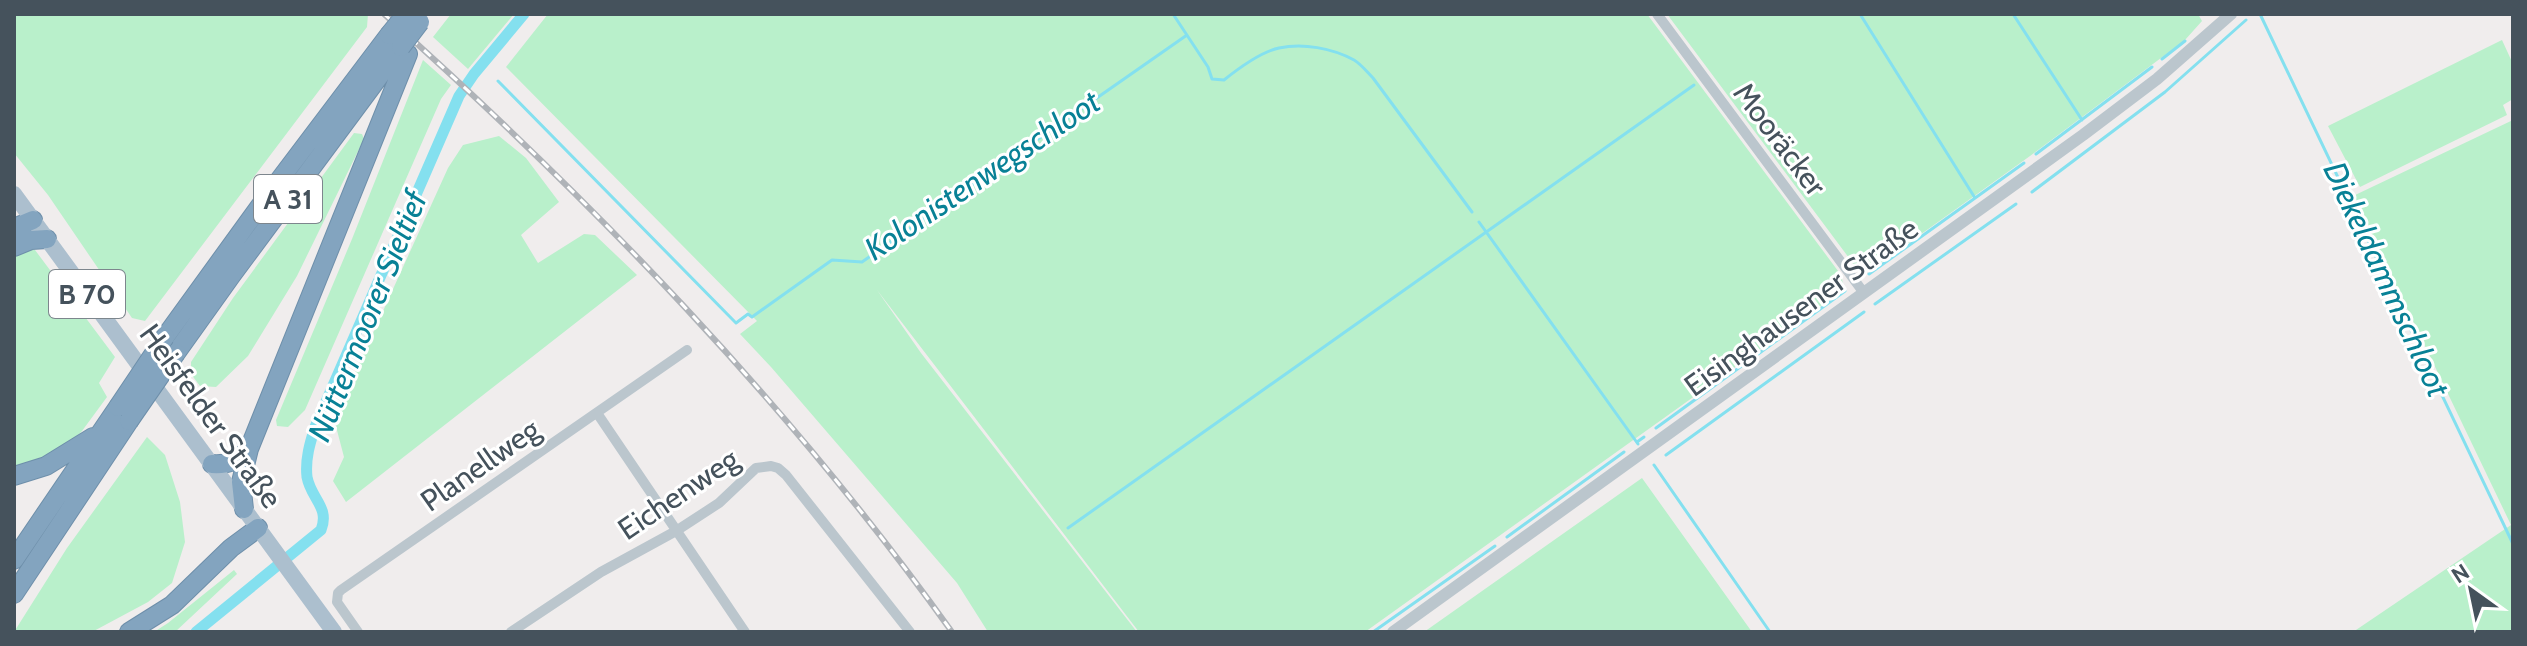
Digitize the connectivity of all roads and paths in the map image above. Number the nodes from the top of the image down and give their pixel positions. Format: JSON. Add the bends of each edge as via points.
{"nodes":[{"id":1,"x":1657,"y":14,"type":"edge"},
{"id":2,"x":2231,"y":14,"type":"edge"},
{"id":3,"x":409,"y":31,"type":"edge"},
{"id":4,"x":14,"y":194,"type":"edge"},
{"id":5,"x":33,"y":220,"type":"junction"},
{"id":6,"x":14,"y":228,"type":"edge"},
{"id":7,"x":47,"y":239,"type":"junction"},
{"id":8,"x":14,"y":247,"type":"edge"},
{"id":9,"x":1864,"y":293,"type":"junction"},
{"id":10,"x":687,"y":350,"type":"dead end"},
{"id":11,"x":597,"y":413,"type":"junction"},
{"id":12,"x":124,"y":414,"type":"junction"},
{"id":13,"x":102,"y":430,"type":"junction"},
{"id":14,"x":249,"y":449,"type":"junction"},
{"id":15,"x":212,"y":464,"type":"junction"},
{"id":16,"x":14,"y":476,"type":"edge"},
{"id":17,"x":244,"y":509,"type":"junction"},
{"id":18,"x":258,"y":528,"type":"junction"},
{"id":19,"x":676,"y":531,"type":"junction"},
{"id":20,"x":14,"y":560,"type":"edge"},
{"id":21,"x":14,"y":594,"type":"edge"},
{"id":22,"x":518,"y":630,"type":"edge"},
{"id":23,"x":129,"y":632,"type":"edge"},
{"id":24,"x":334,"y":632,"type":"edge"},
{"id":25,"x":358,"y":632,"type":"edge"},
{"id":26,"x":745,"y":632,"type":"edge"},
{"id":27,"x":910,"y":632,"type":"edge"},
{"id":28,"x":1393,"y":632,"type":"edge"}],
"edges":[{"from":1,"to":9,"type":"street","name":"Mooräcker"},
{"from":2,"to":9,"type":"street","name":"Eisinghausener Straße","via":[[2120,107]]},
{"from":3,"to":12,"type":"highway","number":"A 31","bridge":true,"via":[[268,195]]},
{"from":3,"to":14,"type":"highway"},
{"from":4,"to":5,"type":"main road","name":"Heisfelder Straße","number":"B 70"},
{"from":5,"to":6,"type":"highway"},
{"from":5,"to":7,"type":"main road","name":"Heisfelder Straße","number":"B 70"},
{"from":7,"to":8,"type":"highway"},
{"from":7,"to":15,"type":"main road","name":"Heisfelder Straße","number":"B 70"},
{"from":9,"to":28,"type":"street","name":"Eisinghausener Straße"},
{"from":10,"to":11,"type":"street","name":"Planellweg"},
{"from":11,"to":19,"type":"street"},
{"from":11,"to":25,"type":"street","name":"Planellweg","via":[[341,590],[337,602]]},
{"from":12,"to":13,"type":"highway","number":"A 31"},
{"from":12,"to":21,"type":"highway","number":"A 31"},
{"from":13,"to":16,"type":"highway","via":[[46,466]]},
{"from":13,"to":20,"type":"highway","number":"A 31"},
{"from":14,"to":15,"type":"highway","via":[[228,465]]},
{"from":14,"to":17,"type":"highway","via":[[241,482]]},
{"from":15,"to":17,"type":"main road","name":"Heisfelder Straße","number":"B 70"},
{"from":17,"to":18,"type":"main road","name":"Heisfelder Straße","number":"B 70"},
{"from":18,"to":23,"type":"highway","via":[[172,605]]},
{"from":18,"to":24,"type":"main road","name":"Heisfelder Straße","number":"B 70"},
{"from":19,"to":22,"type":"street","name":"Eichenweg","via":[[601,572]]},
{"from":19,"to":26,"type":"street"},
{"from":19,"to":27,"type":"street","name":"Eichenweg","via":[[719,503],[752,471],[778,468]]}]}
